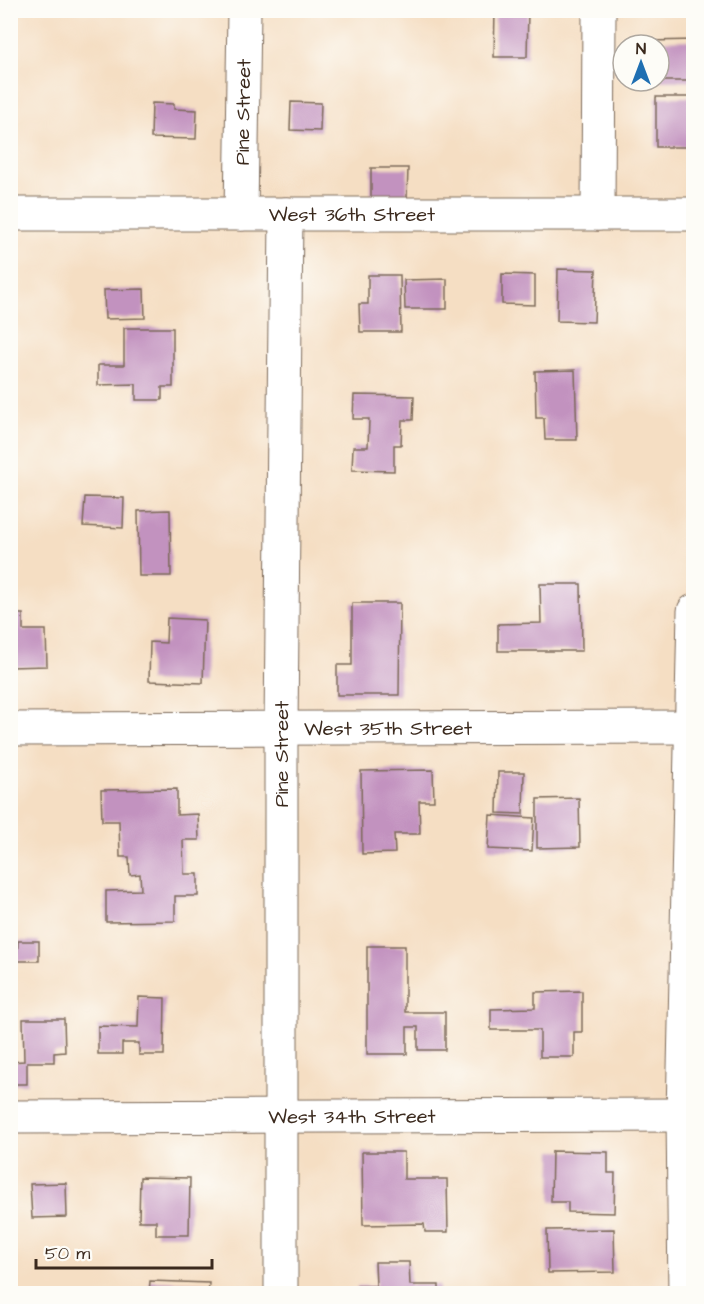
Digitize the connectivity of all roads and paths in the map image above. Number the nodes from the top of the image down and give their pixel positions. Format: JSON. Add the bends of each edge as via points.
{"nodes":[{"id":1,"x":244,"y":10,"type":"edge"},
{"id":2,"x":599,"y":10,"type":"edge"},
{"id":3,"x":10,"y":214,"type":"edge"},
{"id":4,"x":241,"y":214,"type":"junction"},
{"id":5,"x":286,"y":214,"type":"junction"},
{"id":6,"x":598,"y":214,"type":"junction"},
{"id":7,"x":693,"y":214,"type":"edge"},
{"id":8,"x":693,"y":611,"type":"edge"},
{"id":9,"x":693,"y":727,"type":"edge"},
{"id":10,"x":10,"y":729,"type":"edge"},
{"id":11,"x":281,"y":729,"type":"junction"},
{"id":12,"x":688,"y":1115,"type":"edge"},
{"id":13,"x":279,"y":1116,"type":"junction"},
{"id":14,"x":10,"y":1117,"type":"edge"},
{"id":15,"x":281,"y":1293,"type":"edge"},
{"id":16,"x":685,"y":1293,"type":"edge"}],
"edges":[{"from":1,"to":4,"type":"street","name":"Pine Street"},
{"from":2,"to":6,"type":"street"},
{"from":3,"to":4,"type":"street","name":"West 36th Street"},
{"from":4,"to":5,"type":"street","name":"West 36th Street"},
{"from":5,"to":6,"type":"street","name":"West 36th Street"},
{"from":5,"to":11,"type":"street","name":"Pine Street"},
{"from":6,"to":7,"type":"street","name":"West 36th Street"},
{"from":8,"to":9,"type":"street"},
{"from":9,"to":11,"type":"street","name":"West 35th Street"},
{"from":9,"to":12,"type":"street"},
{"from":10,"to":11,"type":"street","name":"West 35th Street"},
{"from":11,"to":13,"type":"street","name":"Pine Street"},
{"from":12,"to":13,"type":"street","name":"West 34th Street"},
{"from":12,"to":16,"type":"street"},
{"from":13,"to":14,"type":"street","name":"West 34th Street"},
{"from":13,"to":15,"type":"street","name":"Pine Street"}]}
